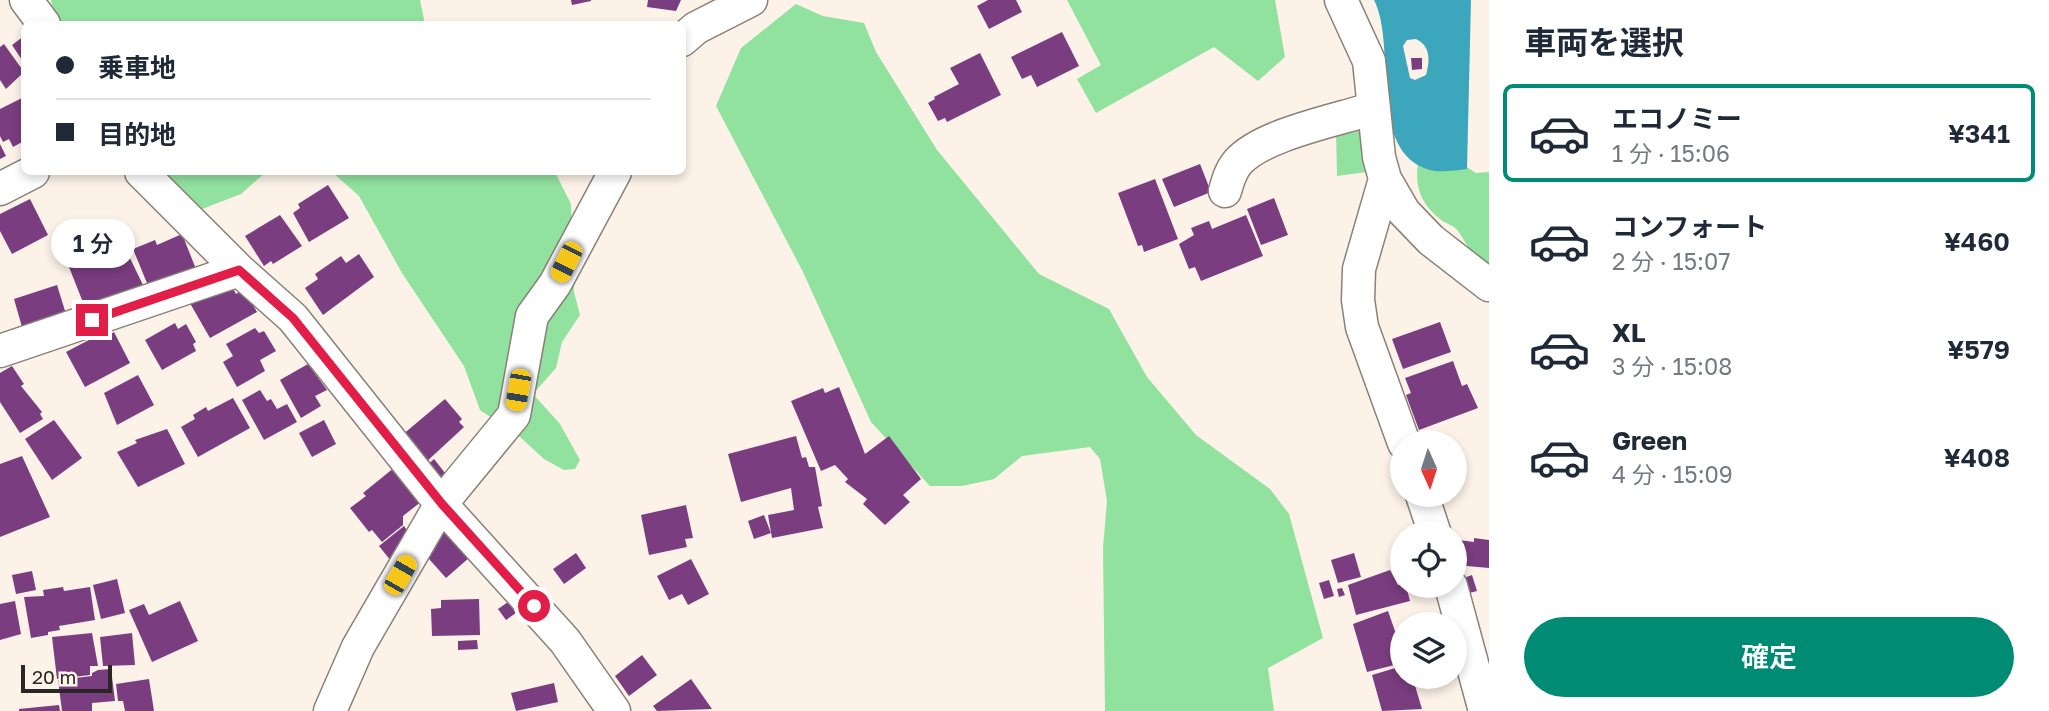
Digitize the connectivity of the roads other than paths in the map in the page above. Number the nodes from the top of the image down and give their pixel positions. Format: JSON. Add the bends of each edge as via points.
{"nodes":[{"id":1,"x":7,"y":0,"type":"edge"},
{"id":2,"x":26,"y":0,"type":"edge"},
{"id":3,"x":699,"y":0,"type":"edge"},
{"id":4,"x":751,"y":0,"type":"edge"},
{"id":5,"x":1341,"y":0,"type":"edge"},
{"id":6,"x":0,"y":6,"type":"edge"},
{"id":7,"x":42,"y":21,"type":"edge"},
{"id":8,"x":686,"y":30,"type":"edge"},
{"id":9,"x":686,"y":36,"type":"edge"},
{"id":10,"x":1374,"y":108,"type":"junction"},
{"id":11,"x":27,"y":175,"type":"edge"},
{"id":12,"x":144,"y":175,"type":"edge"},
{"id":13,"x":613,"y":175,"type":"edge"},
{"id":14,"x":1385,"y":179,"type":"junction"},
{"id":15,"x":0,"y":189,"type":"edge"},
{"id":16,"x":1224,"y":191,"type":"dead end"},
{"id":17,"x":239,"y":270,"type":"junction"},
{"id":18,"x":1489,"y":285,"type":"edge"},
{"id":19,"x":0,"y":351,"type":"edge"},
{"id":20,"x":1399,"y":430,"type":"edge"},
{"id":21,"x":442,"y":504,"type":"junction"},
{"id":22,"x":1454,"y":598,"type":"edge"},
{"id":23,"x":330,"y":711,"type":"edge"},
{"id":24,"x":614,"y":711,"type":"edge"},
{"id":25,"x":1485,"y":711,"type":"edge"}],
"edges":[{"from":1,"to":6,"type":"street"},
{"from":2,"to":7,"type":"street"},
{"from":3,"to":8,"type":"street"},
{"from":4,"to":9,"type":"street"},
{"from":5,"to":10,"type":"street","via":[[1369,61]]},
{"from":10,"to":14,"type":"street"},
{"from":10,"to":16,"type":"street","via":[[1249,152],[1230,173]]},
{"from":11,"to":15,"type":"street"},
{"from":12,"to":17,"type":"street"},
{"from":13,"to":21,"type":"street","via":[[555,284],[532,316],[514,415]]},
{"from":14,"to":18,"type":"street","via":[[1404,212]]},
{"from":14,"to":20,"type":"street","via":[[1359,269],[1358,300],[1362,327]]},
{"from":17,"to":19,"type":"street"},
{"from":17,"to":21,"type":"street","via":[[293,318]]},
{"from":21,"to":23,"type":"street","via":[[358,647]]},
{"from":21,"to":24,"type":"street","via":[[565,641]]},
{"from":22,"to":25,"type":"street"}]}
